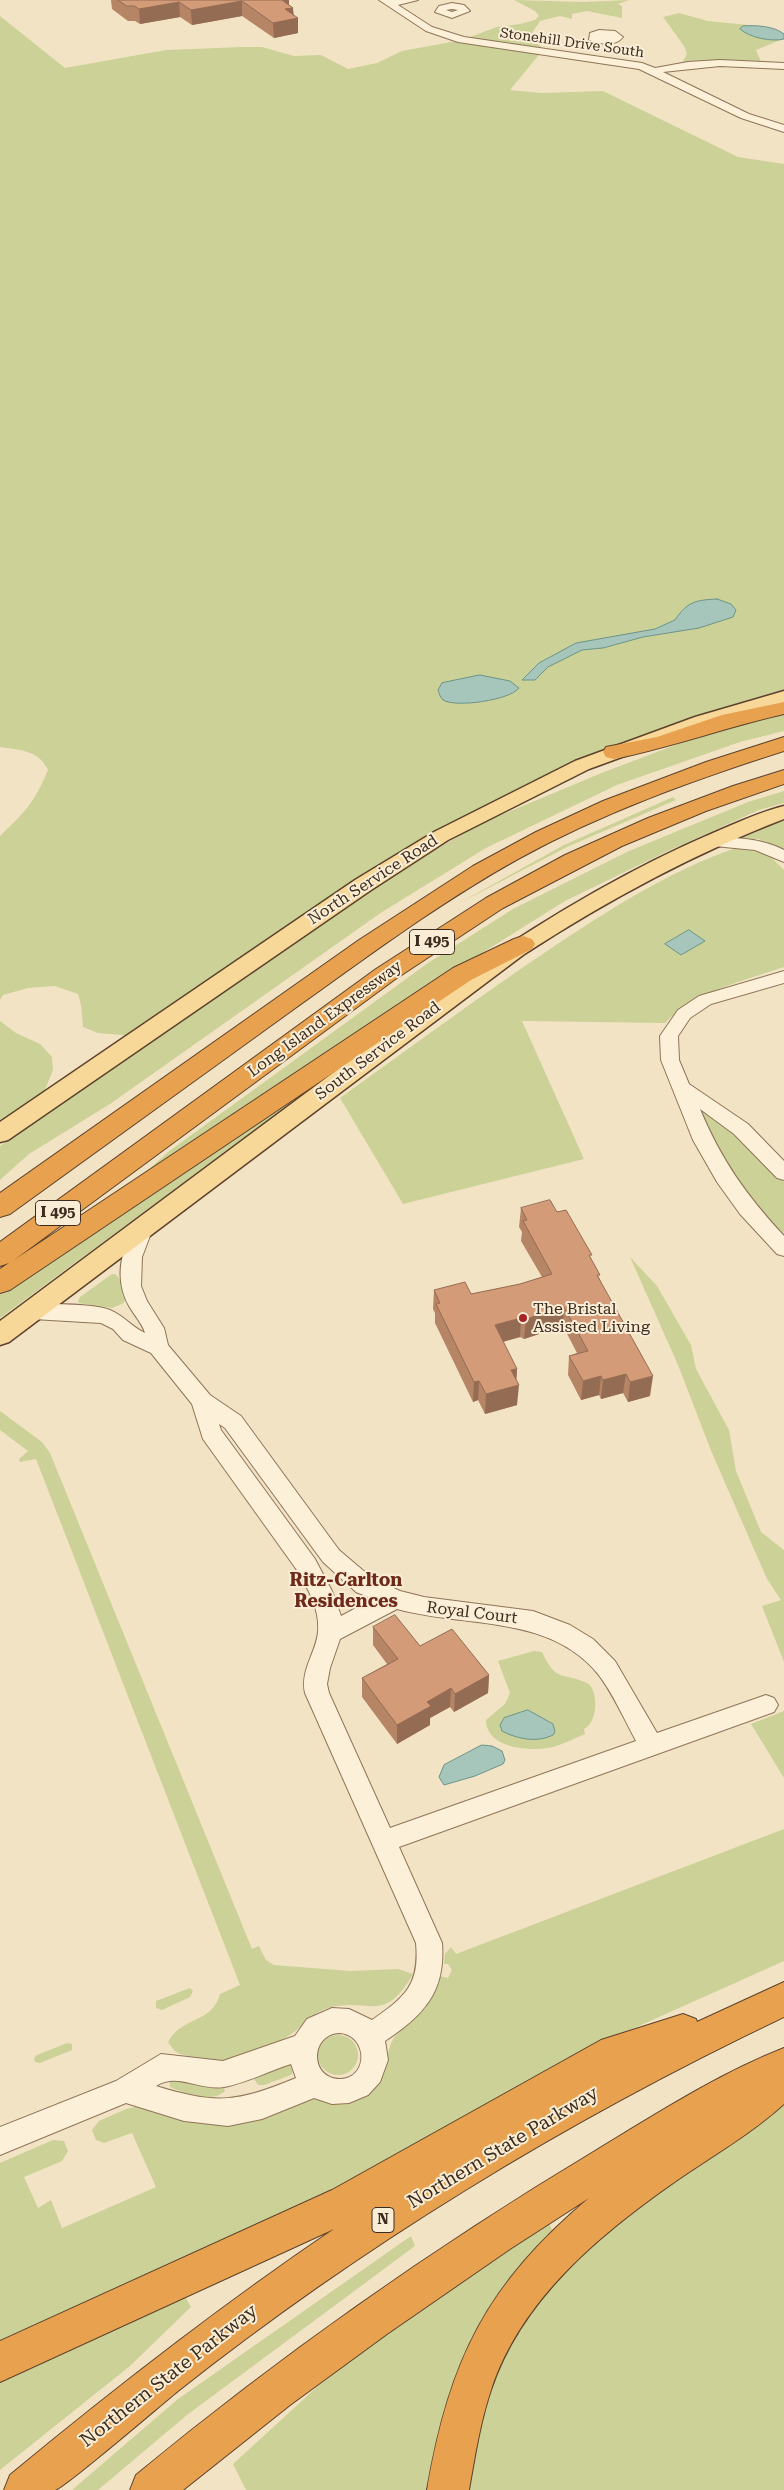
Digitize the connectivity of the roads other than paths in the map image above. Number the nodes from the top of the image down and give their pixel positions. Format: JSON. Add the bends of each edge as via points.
{"nodes":[{"id":1,"x":413,"y":0,"type":"edge"},
{"id":2,"x":432,"y":0,"type":"edge"},
{"id":3,"x":386,"y":2,"type":"edge"},
{"id":4,"x":452,"y":6,"type":"dead end"},
{"id":5,"x":602,"y":41,"type":"dead end"},
{"id":6,"x":590,"y":57,"type":"junction"},
{"id":7,"x":784,"y":66,"type":"edge"},
{"id":8,"x":656,"y":71,"type":"junction"},
{"id":9,"x":784,"y":129,"type":"edge"},
{"id":10,"x":784,"y":697,"type":"edge"},
{"id":11,"x":784,"y":708,"type":"edge"},
{"id":12,"x":784,"y":744,"type":"edge"},
{"id":13,"x":614,"y":752,"type":"junction"},
{"id":14,"x":784,"y":777,"type":"edge"},
{"id":15,"x":784,"y":812,"type":"edge"},
{"id":16,"x":710,"y":841,"type":"junction"},
{"id":17,"x":784,"y":856,"type":"edge"},
{"id":18,"x":523,"y":944,"type":"junction"},
{"id":19,"x":784,"y":976,"type":"edge"},
{"id":20,"x":681,"y":1088,"type":"junction"},
{"id":21,"x":0,"y":1134,"type":"edge"},
{"id":22,"x":784,"y":1173,"type":"edge"},
{"id":23,"x":0,"y":1207,"type":"edge"},
{"id":24,"x":142,"y":1228,"type":"junction"},
{"id":25,"x":784,"y":1249,"type":"edge"},
{"id":26,"x":0,"y":1256,"type":"edge"},
{"id":27,"x":0,"y":1283,"type":"edge"},
{"id":28,"x":32,"y":1311,"type":"junction"},
{"id":29,"x":0,"y":1335,"type":"edge"},
{"id":30,"x":158,"y":1347,"type":"junction"},
{"id":31,"x":202,"y":1401,"type":"junction"},
{"id":32,"x":395,"y":1599,"type":"junction"},
{"id":33,"x":330,"y":1633,"type":"junction"},
{"id":34,"x":766,"y":1706,"type":"dead end"},
{"id":35,"x":652,"y":1746,"type":"junction"},
{"id":36,"x":384,"y":1841,"type":"junction"},
{"id":37,"x":780,"y":2001,"type":"edge"},
{"id":38,"x":370,"y":2036,"type":"junction"},
{"id":39,"x":304,"y":2046,"type":"junction"},
{"id":40,"x":784,"y":2066,"type":"edge"},
{"id":41,"x":784,"y":2080,"type":"edge"},
{"id":42,"x":316,"y":2084,"type":"junction"},
{"id":43,"x":126,"y":2090,"type":"junction"},
{"id":44,"x":0,"y":2140,"type":"edge"},
{"id":45,"x":0,"y":2362,"type":"edge"},
{"id":46,"x":25,"y":2490,"type":"edge"},
{"id":47,"x":151,"y":2490,"type":"edge"},
{"id":48,"x":448,"y":2490,"type":"edge"}],
"edges":[{"from":1,"to":3,"type":"street"},
{"from":2,"to":4,"type":"street"},
{"from":3,"to":6,"type":"street","name":"Stonehill Drive South","via":[[429,29],[462,40]]},
{"from":5,"to":6,"type":"street"},
{"from":6,"to":8,"type":"street","name":"Stonehill Drive South"},
{"from":7,"to":8,"type":"street","via":[[707,62]]},
{"from":8,"to":9,"type":"street","name":"Stonehill Drive South","via":[[745,116]]},
{"from":10,"to":13,"type":"main road","name":"North Service Road","via":[[702,720]]},
{"from":11,"to":13,"type":"highway"},
{"from":12,"to":23,"type":"highway","number":"I 495","via":[[627,799],[550,834],[475,874],[382,935]]},
{"from":13,"to":21,"type":"main road","name":"North Service Road","via":[[558,775],[441,836],[389,868]]},
{"from":14,"to":26,"type":"highway","name":"Long Island Expressway","number":"I 495","via":[[647,827],[568,863],[493,904],[419,951]]},
{"from":15,"to":16,"type":"main road","name":"South Service Road"},
{"from":16,"to":17,"type":"street","via":[[752,844]]},
{"from":16,"to":18,"type":"main road","name":"South Service Road","via":[[614,888]]},
{"from":18,"to":24,"type":"main road","name":"South Service Road"},
{"from":18,"to":27,"type":"highway","via":[[462,974]]},
{"from":19,"to":20,"type":"street","via":[[705,1000],[684,1014],[669,1036],[670,1060]]},
{"from":20,"to":22,"type":"street","via":[[742,1129]]},
{"from":20,"to":25,"type":"street","via":[[703,1140],[724,1177],[747,1209]]},
{"from":24,"to":28,"type":"main road","name":"South Service Road"},
{"from":24,"to":30,"type":"street","via":[[130,1259],[129,1276],[136,1301],[153,1322]]},
{"from":28,"to":29,"type":"main road","name":"South Service Road"},
{"from":28,"to":30,"type":"street","via":[[104,1316],[120,1324],[130,1335]]},
{"from":30,"to":31,"type":"street","name":"Royal Court"},
{"from":31,"to":32,"type":"street","name":"Royal Court","via":[[234,1422],[298,1514],[335,1560],[364,1585]]},
{"from":31,"to":33,"type":"street","name":"Royal Court","via":[[211,1433],[312,1575],[326,1604]]},
{"from":32,"to":33,"type":"street"},
{"from":32,"to":35,"type":"street","name":"Royal Court","via":[[440,1610],[533,1621],[574,1638],[594,1652],[607,1668]]},
{"from":33,"to":36,"type":"street","name":"Royal Court","via":[[318,1668],[317,1693]]},
{"from":34,"to":35,"type":"street"},
{"from":35,"to":36,"type":"street"},
{"from":36,"to":38,"type":"street","name":"Royal Court","via":[[426,1935],[430,1961],[425,1984],[415,2001],[399,2017]]},
{"from":37,"to":45,"type":"highway","via":[[614,2053],[346,2204]]},
{"from":37,"to":46,"type":"highway","name":"Northern State Parkway","number":"N","via":[[626,2075],[491,2151],[419,2196],[256,2307]]},
{"from":38,"to":39,"type":"street","via":[[352,2023],[334,2021],[318,2026]]},
{"from":38,"to":42,"type":"street","via":[[375,2048],[375,2064],[372,2073],[360,2086],[337,2091]]},
{"from":39,"to":42,"type":"street","via":[[304,2067]]},
{"from":39,"to":43,"type":"street","via":[[223,2074],[160,2067]]},
{"from":40,"to":47,"type":"highway","via":[[618,2158],[477,2246],[316,2360]]},
{"from":41,"to":48,"type":"highway","via":[[738,2118],[620,2198],[558,2250],[531,2280],[496,2329],[478,2366],[458,2431]]},
{"from":42,"to":43,"type":"street","via":[[253,2108],[231,2112],[186,2107]]},
{"from":43,"to":44,"type":"street"}]}
